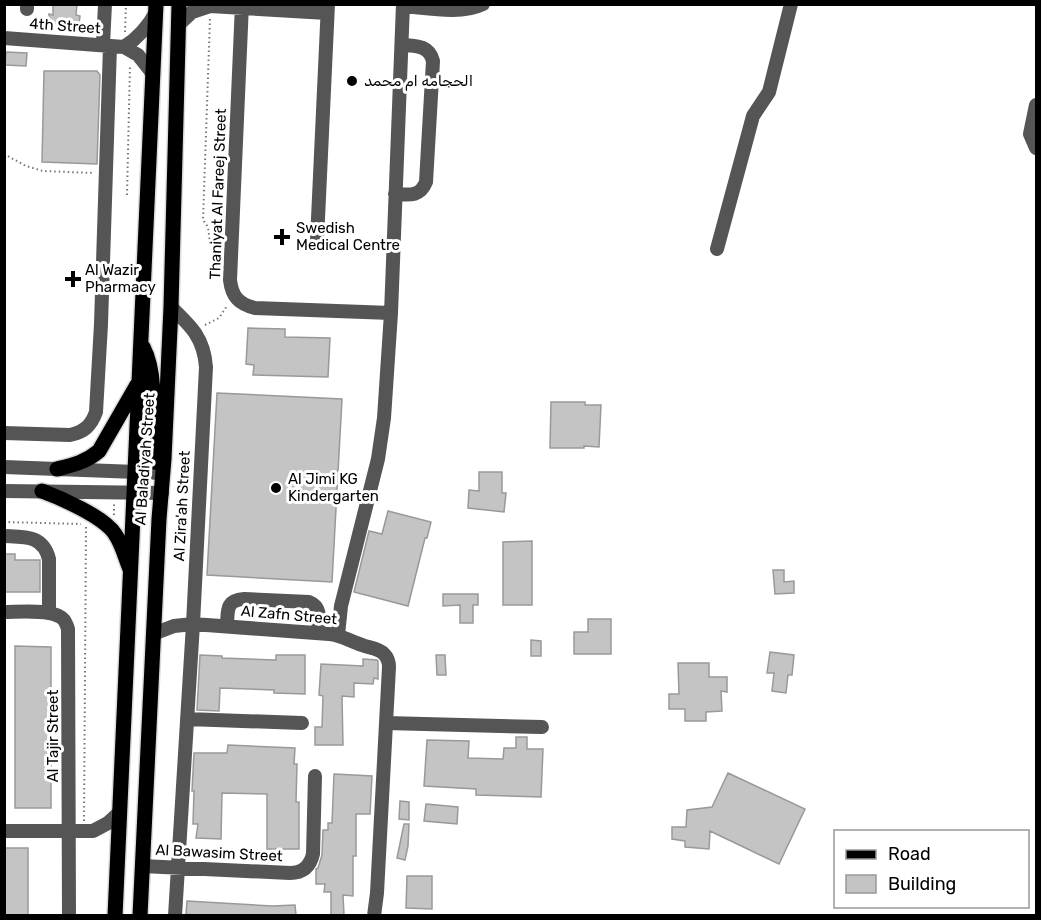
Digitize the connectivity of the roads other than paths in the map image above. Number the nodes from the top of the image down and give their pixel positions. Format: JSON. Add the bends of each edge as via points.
{"nodes":[{"id":1,"x":105,"y":4,"type":"edge"},
{"id":2,"x":179,"y":4,"type":"edge"},
{"id":3,"x":483,"y":4,"type":"edge"},
{"id":4,"x":790,"y":4,"type":"edge"},
{"id":5,"x":209,"y":5,"type":"edge"},
{"id":6,"x":403,"y":5,"type":"edge"},
{"id":7,"x":242,"y":6,"type":"edge"},
{"id":8,"x":156,"y":8,"type":"edge"},
{"id":9,"x":327,"y":9,"type":"edge"},
{"id":10,"x":178,"y":25,"type":"junction"},
{"id":11,"x":4,"y":38,"type":"edge"},
{"id":12,"x":402,"y":45,"type":"junction"},
{"id":13,"x":117,"y":47,"type":"junction"},
{"id":14,"x":153,"y":74,"type":"junction"},
{"id":15,"x":1036,"y":105,"type":"edge"},
{"id":16,"x":1036,"y":148,"type":"edge"},
{"id":17,"x":395,"y":194,"type":"junction"},
{"id":18,"x":317,"y":240,"type":"dead end"},
{"id":19,"x":717,"y":249,"type":"dead end"},
{"id":20,"x":171,"y":307,"type":"junction"},
{"id":21,"x":391,"y":313,"type":"junction"},
{"id":22,"x":141,"y":342,"type":"junction"},
{"id":23,"x":139,"y":382,"type":"junction"},
{"id":24,"x":4,"y":433,"type":"edge"},
{"id":25,"x":164,"y":466,"type":"junction"},
{"id":26,"x":4,"y":467,"type":"edge"},
{"id":27,"x":57,"y":469,"type":"junction"},
{"id":28,"x":136,"y":472,"type":"junction"},
{"id":29,"x":4,"y":491,"type":"edge"},
{"id":30,"x":42,"y":491,"type":"junction"},
{"id":31,"x":135,"y":492,"type":"junction"},
{"id":32,"x":162,"y":494,"type":"junction"},
{"id":33,"x":4,"y":536,"type":"edge"},
{"id":34,"x":132,"y":573,"type":"junction"},
{"id":35,"x":4,"y":612,"type":"edge"},
{"id":36,"x":49,"y":612,"type":"junction"},
{"id":37,"x":193,"y":624,"type":"junction"},
{"id":38,"x":227,"y":626,"type":"junction"},
{"id":39,"x":318,"y":633,"type":"junction"},
{"id":40,"x":153,"y":634,"type":"junction"},
{"id":41,"x":338,"y":635,"type":"junction"},
{"id":42,"x":187,"y":720,"type":"junction"},
{"id":43,"x":302,"y":723,"type":"dead end"},
{"id":44,"x":386,"y":723,"type":"junction"},
{"id":45,"x":542,"y":727,"type":"dead end"},
{"id":46,"x":315,"y":776,"type":"dead end"},
{"id":47,"x":120,"y":812,"type":"junction"},
{"id":48,"x":4,"y":831,"type":"edge"},
{"id":49,"x":82,"y":831,"type":"junction"},
{"id":50,"x":118,"y":852,"type":"junction"},
{"id":51,"x":142,"y":866,"type":"junction"},
{"id":52,"x":178,"y":868,"type":"junction"},
{"id":53,"x":69,"y":915,"type":"edge"},
{"id":54,"x":115,"y":915,"type":"edge"},
{"id":55,"x":140,"y":915,"type":"edge"},
{"id":56,"x":175,"y":915,"type":"edge"},
{"id":57,"x":374,"y":915,"type":"edge"}],
"edges":[{"from":1,"to":13,"type":"street"},
{"from":2,"to":10,"type":"main road","name":"Al Baladiyah Street"},
{"from":3,"to":6,"type":"street","via":[[461,10]]},
{"from":4,"to":19,"type":"street","via":[[769,92],[753,116]]},
{"from":5,"to":7,"type":"street"},
{"from":5,"to":10,"type":"street","via":[[192,12]]},
{"from":6,"to":12,"type":"street"},
{"from":7,"to":9,"type":"street"},
{"from":7,"to":21,"type":"street","name":"Thaniyat Al Fareej Street","via":[[231,289],[237,299],[255,308]]},
{"from":8,"to":13,"type":"street","via":[[146,29]]},
{"from":8,"to":14,"type":"main road","name":"Al Baladiyah Street"},
{"from":9,"to":18,"type":"street"},
{"from":10,"to":20,"type":"main road","name":"Al Baladiyah Street"},
{"from":11,"to":13,"type":"street","name":"4th Street"},
{"from":12,"to":17,"type":"street"},
{"from":12,"to":17,"type":"street","via":[[424,48],[433,61],[426,182],[416,194]]},
{"from":13,"to":14,"type":"street","via":[[144,60]]},
{"from":13,"to":24,"type":"street","via":[[106,174],[96,412],[87,429],[79,433]]},
{"from":14,"to":22,"type":"main road","name":"Al Baladiyah Street"},
{"from":15,"to":16,"type":"street","via":[[1030,134]]},
{"from":17,"to":21,"type":"street"},
{"from":20,"to":25,"type":"main road","name":"Al Baladiyah Street"},
{"from":20,"to":37,"type":"street","name":"Al Zira'ah Street","via":[[195,331],[206,367]]},
{"from":21,"to":41,"type":"street","via":[[378,459],[341,606]]},
{"from":22,"to":23,"type":"main road","name":"Al Baladiyah Street"},
{"from":22,"to":25,"type":"main road","via":[[153,383],[150,456]]},
{"from":23,"to":27,"type":"main road","via":[[99,451],[79,464]]},
{"from":23,"to":28,"type":"main road","name":"Al Baladiyah Street"},
{"from":25,"to":28,"type":"street"},
{"from":25,"to":32,"type":"main road","name":"Al Baladiyah Street"},
{"from":26,"to":27,"type":"street"},
{"from":27,"to":28,"type":"street"},
{"from":28,"to":31,"type":"main road","name":"Al Baladiyah Street"},
{"from":29,"to":30,"type":"street"},
{"from":30,"to":31,"type":"street"},
{"from":30,"to":34,"type":"main road","via":[[111,529]]},
{"from":31,"to":32,"type":"street"},
{"from":31,"to":34,"type":"main road","name":"Al Baladiyah Street"},
{"from":32,"to":40,"type":"main road","name":"Al Baladiyah Street"},
{"from":33,"to":36,"type":"street","via":[[31,538],[44,546],[49,559]]},
{"from":34,"to":47,"type":"main road","name":"Al Baladiyah Street"},
{"from":35,"to":36,"type":"street"},
{"from":36,"to":49,"type":"street","name":"Al Tajir Street","via":[[64,620],[68,629]]},
{"from":37,"to":38,"type":"street","name":"Al Zafn Street"},
{"from":37,"to":40,"type":"street","name":"Al Zafn Street"},
{"from":37,"to":42,"type":"street","name":"Al Zira'ah Street"},
{"from":38,"to":39,"type":"street","name":"Al Zafn Street"},
{"from":38,"to":39,"type":"street","via":[[229,606],[235,600],[309,602],[319,611]]},
{"from":39,"to":41,"type":"street","name":"Al Zafn Street"},
{"from":40,"to":51,"type":"main road","name":"Al Baladiyah Street"},
{"from":41,"to":44,"type":"street","name":"Al Zafn Street","via":[[378,649],[388,658]]},
{"from":42,"to":43,"type":"street"},
{"from":42,"to":52,"type":"street","name":"Al Zira'ah Street"},
{"from":44,"to":45,"type":"street"},
{"from":44,"to":57,"type":"street","name":"Al Zafn Street"},
{"from":46,"to":52,"type":"street","name":"Al Bawasim Street","via":[[313,854],[305,869],[290,873]]},
{"from":47,"to":49,"type":"street","via":[[108,824]]},
{"from":47,"to":50,"type":"main road","name":"Al Baladiyah Street"},
{"from":48,"to":49,"type":"street"},
{"from":49,"to":50,"type":"street","via":[[110,842]]},
{"from":49,"to":53,"type":"street","name":"Al Tajir Street"},
{"from":50,"to":54,"type":"main road","name":"Al Baladiyah Street"},
{"from":51,"to":52,"type":"street","name":"Al Bawasim Street"},
{"from":51,"to":55,"type":"main road","name":"Al Baladiyah Street"},
{"from":52,"to":56,"type":"street","name":"Al Zira'ah Street"}]}
